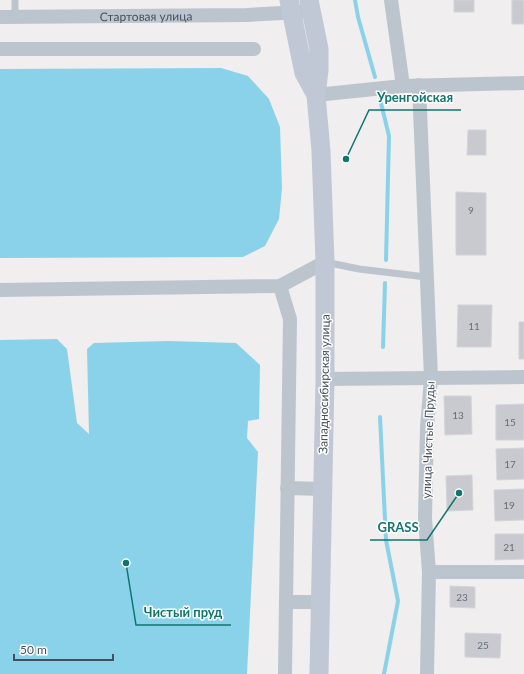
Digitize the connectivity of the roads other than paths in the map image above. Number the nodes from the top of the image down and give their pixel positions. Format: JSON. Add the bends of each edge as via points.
{"nodes":[{"id":1,"x":15,"y":0,"type":"edge"},
{"id":2,"x":390,"y":0,"type":"edge"},
{"id":3,"x":310,"y":5,"type":"edge"},
{"id":4,"x":290,"y":7,"type":"edge"},
{"id":5,"x":0,"y":17,"type":"edge"},
{"id":6,"x":15,"y":17,"type":"junction"},
{"id":7,"x":0,"y":49,"type":"edge"},
{"id":8,"x":254,"y":49,"type":"dead end"},
{"id":9,"x":524,"y":83,"type":"edge"},
{"id":10,"x":419,"y":85,"type":"junction"},
{"id":11,"x":403,"y":86,"type":"junction"},
{"id":12,"x":316,"y":95,"type":"junction"},
{"id":13,"x":325,"y":262,"type":"junction"},
{"id":14,"x":426,"y":277,"type":"junction"},
{"id":15,"x":280,"y":286,"type":"junction"},
{"id":16,"x":0,"y":290,"type":"edge"},
{"id":17,"x":524,"y":377,"type":"edge"},
{"id":18,"x":431,"y":378,"type":"junction"},
{"id":19,"x":325,"y":379,"type":"junction"},
{"id":20,"x":288,"y":488,"type":"junction"},
{"id":21,"x":323,"y":489,"type":"junction"},
{"id":22,"x":429,"y":572,"type":"junction"},
{"id":23,"x":524,"y":572,"type":"edge"},
{"id":24,"x":286,"y":602,"type":"junction"},
{"id":25,"x":321,"y":602,"type":"junction"},
{"id":26,"x":285,"y":674,"type":"edge"},
{"id":27,"x":319,"y":674,"type":"edge"},
{"id":28,"x":427,"y":674,"type":"edge"}],
"edges":[{"from":1,"to":6,"type":"lane"},
{"from":2,"to":11,"type":"street"},
{"from":3,"to":4,"type":"street","name":"Стартовая улица"},
{"from":3,"to":12,"type":"main road","name":"Западносибирская улица","via":[[319,49]]},
{"from":4,"to":6,"type":"street","name":"Стартовая улица","via":[[239,15]]},
{"from":4,"to":12,"type":"main road","name":"Западносибирская улица","via":[[304,73]]},
{"from":5,"to":6,"type":"street","name":"Стартовая улица"},
{"from":7,"to":8,"type":"street"},
{"from":9,"to":10,"type":"street"},
{"from":10,"to":11,"type":"street"},
{"from":10,"to":14,"type":"street","name":"улица Чистые Пруды"},
{"from":11,"to":12,"type":"street"},
{"from":12,"to":13,"type":"main road","name":"Западносибирская улица"},
{"from":13,"to":14,"type":"lane"},
{"from":13,"to":15,"type":"street"},
{"from":13,"to":19,"type":"main road","name":"Западносибирская улица"},
{"from":14,"to":18,"type":"street","name":"улица Чистые Пруды"},
{"from":15,"to":16,"type":"street"},
{"from":15,"to":20,"type":"street","via":[[290,319]]},
{"from":17,"to":18,"type":"street"},
{"from":18,"to":19,"type":"street"},
{"from":18,"to":22,"type":"street","name":"улица Чистые Пруды","via":[[425,518]]},
{"from":19,"to":21,"type":"main road","name":"Западносибирская улица"},
{"from":20,"to":21,"type":"street"},
{"from":20,"to":24,"type":"street"},
{"from":21,"to":25,"type":"main road","name":"Западносибирская улица"},
{"from":22,"to":23,"type":"street"},
{"from":22,"to":28,"type":"street","name":"улица Чистые Пруды"},
{"from":24,"to":25,"type":"street"},
{"from":24,"to":26,"type":"street"},
{"from":25,"to":27,"type":"main road","name":"Западносибирская улица"}]}
